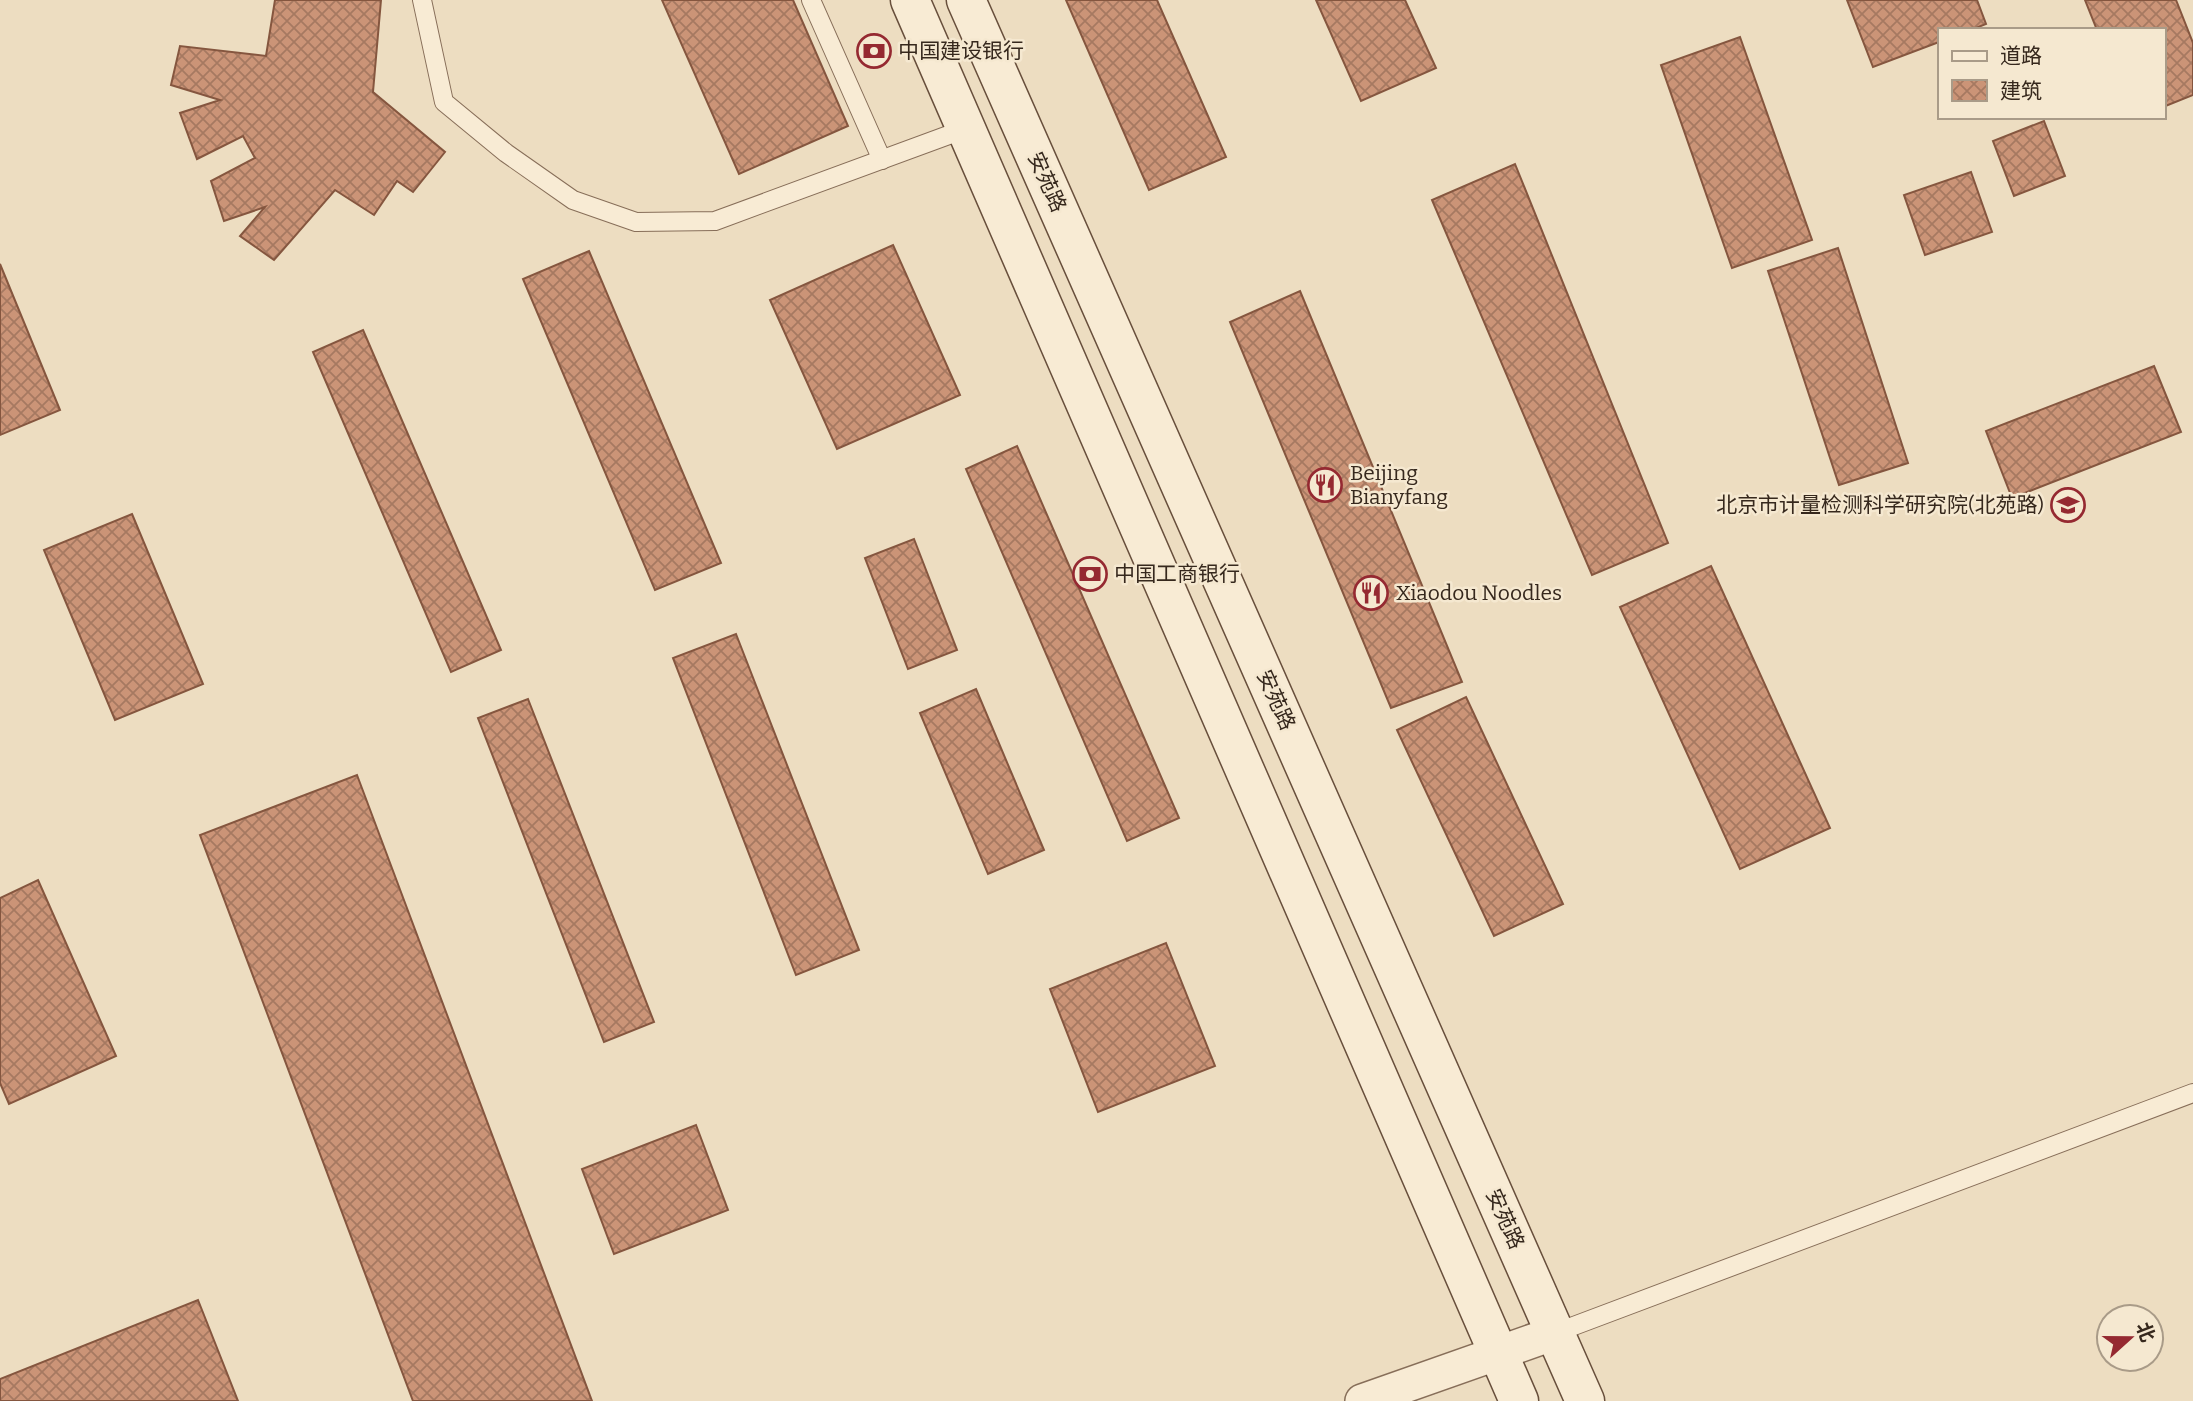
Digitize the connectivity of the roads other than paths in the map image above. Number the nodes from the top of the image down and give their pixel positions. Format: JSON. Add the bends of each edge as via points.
{"nodes":[{"id":1,"x":422,"y":0,"type":"edge"},
{"id":2,"x":811,"y":0,"type":"edge"},
{"id":3,"x":910,"y":0,"type":"edge"},
{"id":4,"x":966,"y":0,"type":"edge"},
{"id":5,"x":965,"y":129,"type":"junction"},
{"id":6,"x":882,"y":160,"type":"junction"},
{"id":7,"x":2193,"y":1093,"type":"edge"},
{"id":8,"x":1555,"y":1333,"type":"junction"},
{"id":9,"x":1499,"y":1353,"type":"junction"},
{"id":10,"x":1362,"y":1401,"type":"edge"},
{"id":11,"x":1519,"y":1401,"type":"edge"},
{"id":12,"x":1584,"y":1401,"type":"edge"}],
"edges":[{"from":1,"to":6,"type":"lane","via":[[444,102],[573,200],[636,222],[715,221]]},
{"from":2,"to":6,"type":"lane"},
{"from":3,"to":5,"type":"main road"},
{"from":4,"to":8,"type":"main road","name":"安苑路"},
{"from":5,"to":6,"type":"lane"},
{"from":5,"to":9,"type":"main road"},
{"from":7,"to":8,"type":"lane"},
{"from":8,"to":9,"type":"street"},
{"from":8,"to":12,"type":"main road","name":"安苑路"},
{"from":9,"to":10,"type":"street"},
{"from":9,"to":11,"type":"main road"}]}
